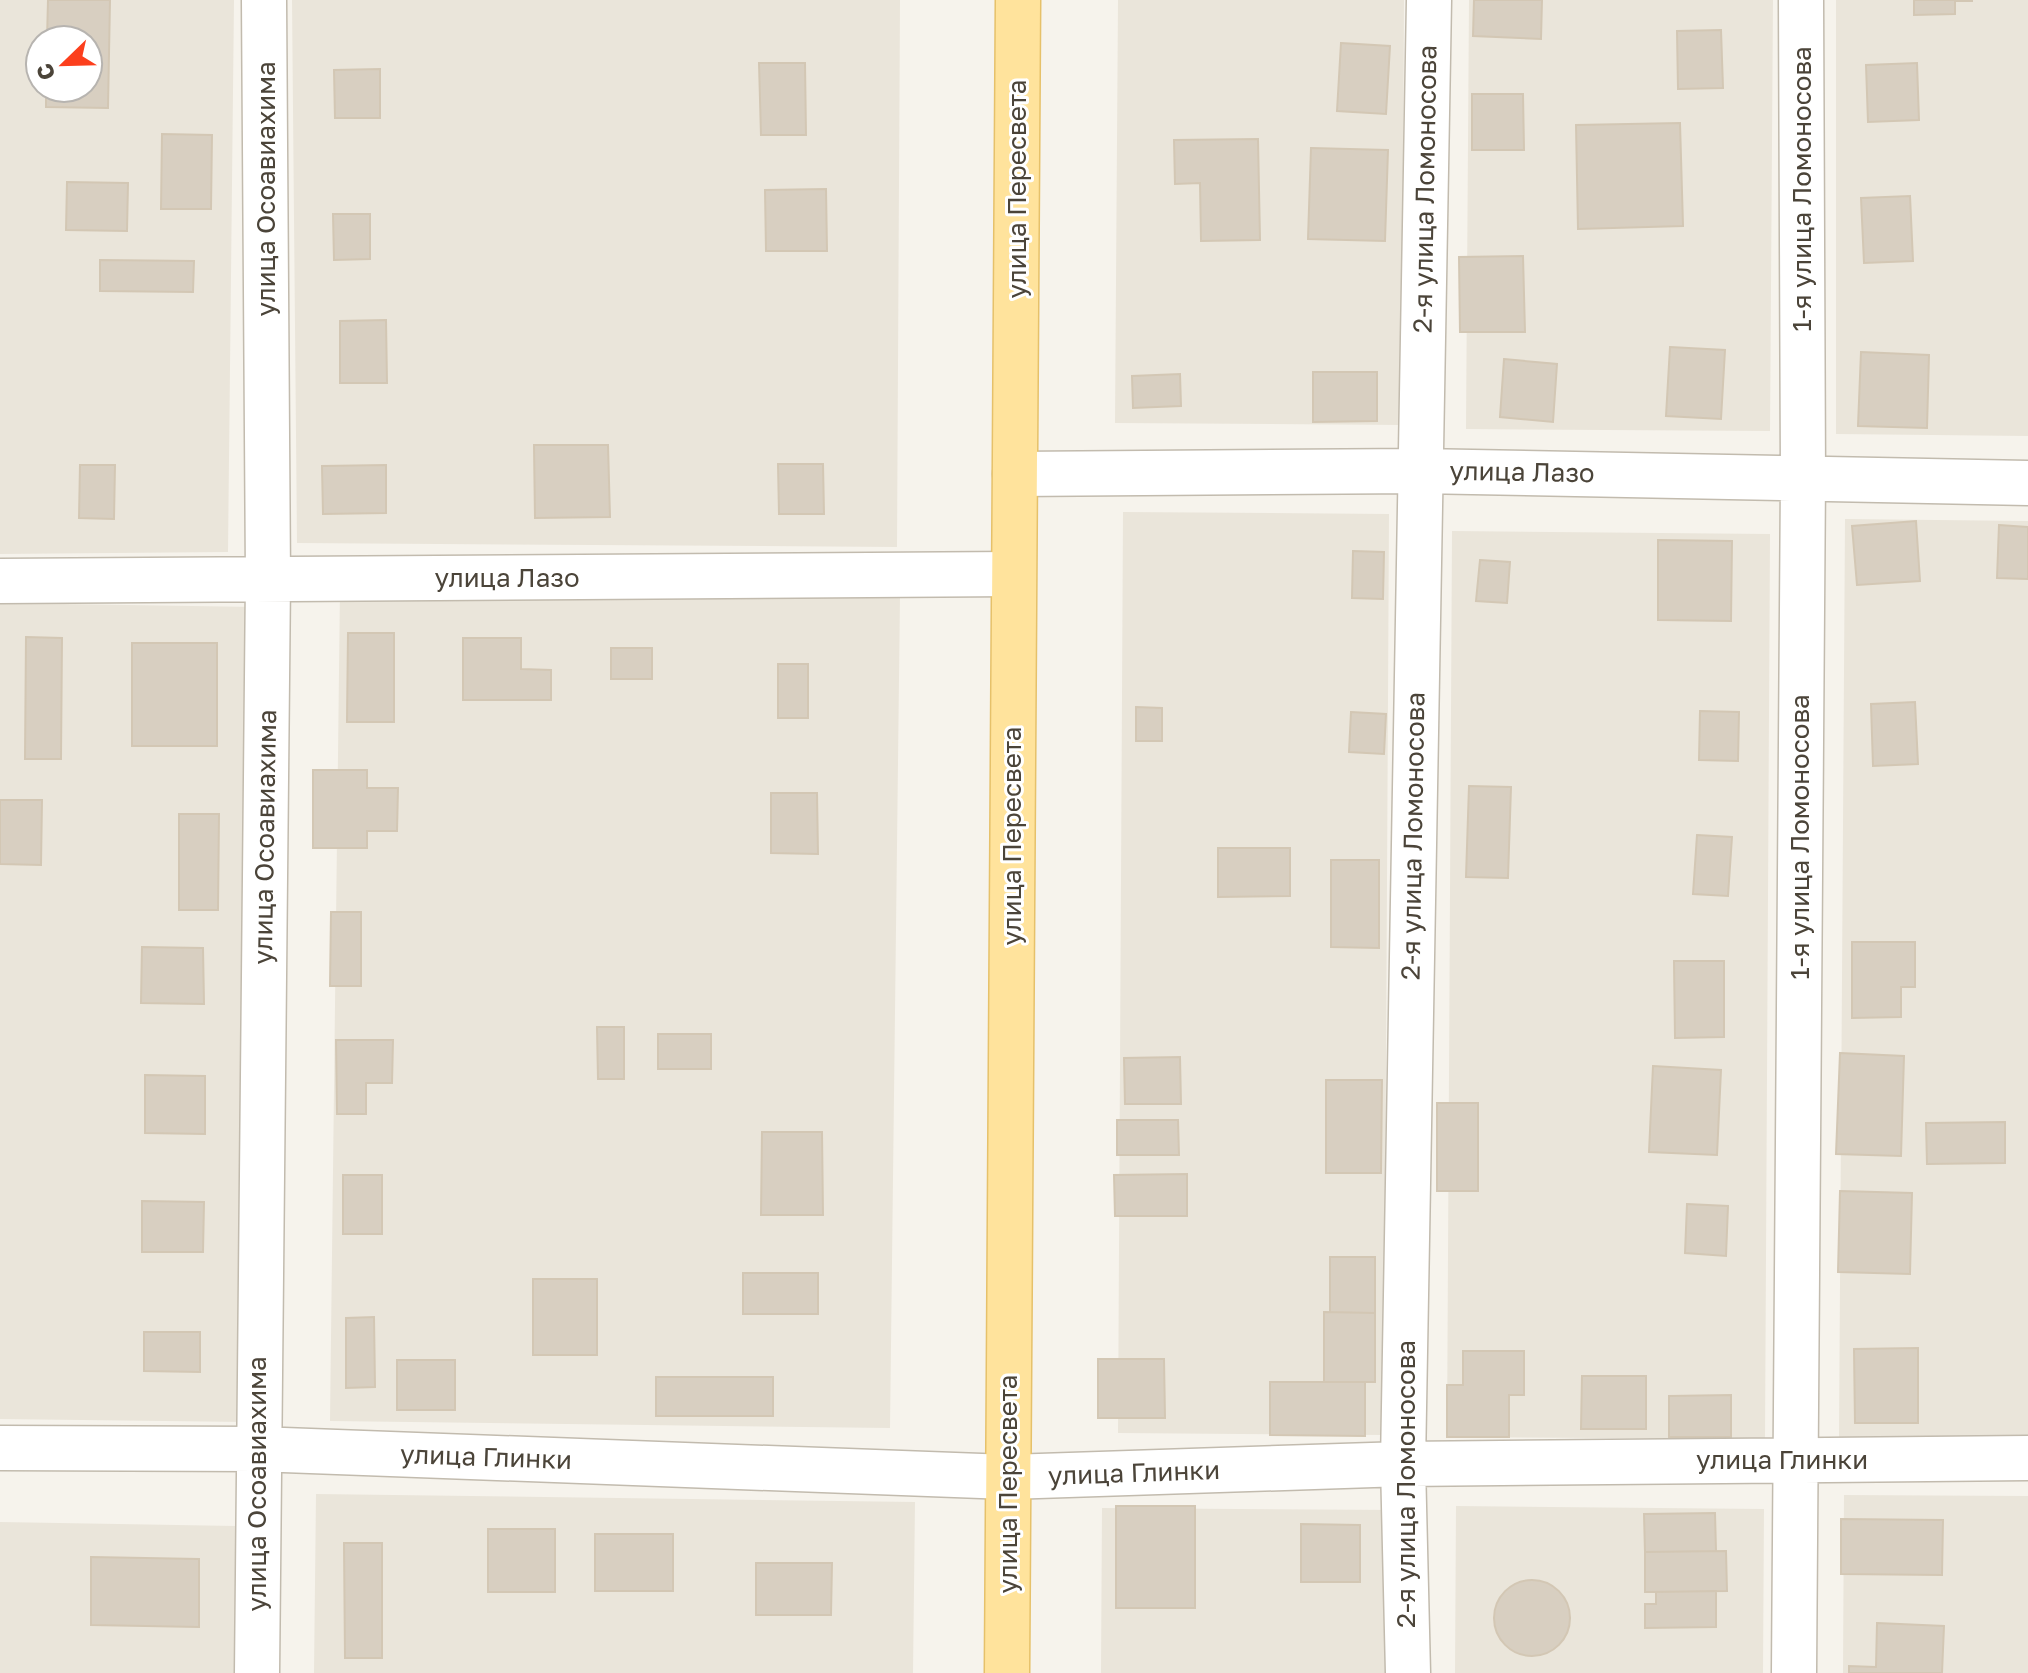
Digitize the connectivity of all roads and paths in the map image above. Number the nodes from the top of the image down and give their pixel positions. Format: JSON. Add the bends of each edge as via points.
{"nodes":[{"id":1,"x":264,"y":0,"type":"edge"},
{"id":2,"x":1018,"y":0,"type":"edge"},
{"id":3,"x":1429,"y":0,"type":"edge"},
{"id":4,"x":1801,"y":0,"type":"edge"},
{"id":5,"x":1419,"y":471,"type":"junction"},
{"id":6,"x":1015,"y":474,"type":"junction"},
{"id":7,"x":1803,"y":477,"type":"junction"},
{"id":8,"x":2028,"y":483,"type":"edge"},
{"id":9,"x":1013,"y":574,"type":"junction"},
{"id":10,"x":268,"y":579,"type":"junction"},
{"id":11,"x":0,"y":581,"type":"edge"},
{"id":12,"x":0,"y":1448,"type":"edge"},
{"id":13,"x":257,"y":1449,"type":"junction"},
{"id":14,"x":2028,"y":1458,"type":"edge"},
{"id":15,"x":1795,"y":1460,"type":"junction"},
{"id":16,"x":1403,"y":1464,"type":"junction"},
{"id":17,"x":1008,"y":1477,"type":"junction"},
{"id":18,"x":257,"y":1673,"type":"edge"},
{"id":19,"x":1007,"y":1673,"type":"edge"},
{"id":20,"x":1408,"y":1673,"type":"edge"},
{"id":21,"x":1794,"y":1673,"type":"edge"}],
"edges":[{"from":1,"to":10,"type":"street","name":"улица Осоавиахима"},
{"from":2,"to":6,"type":"main road","name":"улица Пересвета"},
{"from":3,"to":5,"type":"street","name":"2-я улица Ломоносова"},
{"from":4,"to":7,"type":"street","name":"1-я улица Ломоносова"},
{"from":5,"to":6,"type":"street","name":"улица Лазо"},
{"from":5,"to":7,"type":"street","name":"улица Лазо"},
{"from":5,"to":16,"type":"street","name":"2-я улица Ломоносова"},
{"from":6,"to":9,"type":"main road","name":"улица Пересвета"},
{"from":7,"to":8,"type":"street","name":"улица Лазо"},
{"from":7,"to":15,"type":"street","name":"1-я улица Ломоносова"},
{"from":9,"to":10,"type":"street","name":"улица Лазо"},
{"from":9,"to":17,"type":"main road","name":"улица Пересвета"},
{"from":10,"to":11,"type":"street","name":"улица Лазо"},
{"from":10,"to":13,"type":"street","name":"улица Осоавиахима"},
{"from":12,"to":13,"type":"street","name":"улица Глинки"},
{"from":13,"to":17,"type":"street","name":"улица Глинки"},
{"from":13,"to":18,"type":"street","name":"улица Осоавиахима"},
{"from":14,"to":15,"type":"street","name":"улица Глинки"},
{"from":15,"to":16,"type":"street","name":"улица Глинки"},
{"from":15,"to":21,"type":"street","name":"1-я улица Ломоносова"},
{"from":16,"to":17,"type":"street","name":"улица Глинки"},
{"from":16,"to":20,"type":"street","name":"2-я улица Ломоносова"},
{"from":17,"to":19,"type":"main road","name":"улица Пересвета"}]}
